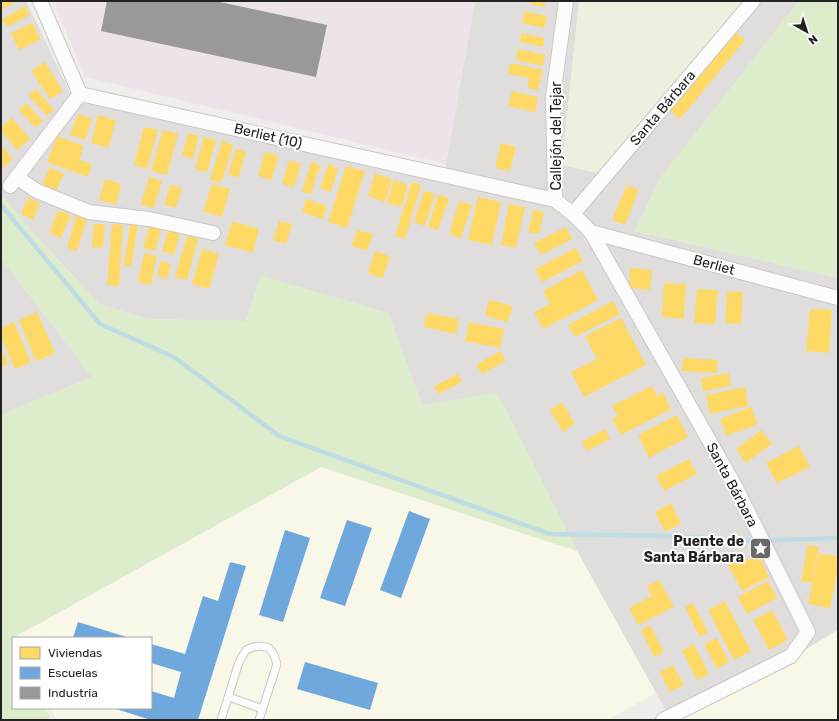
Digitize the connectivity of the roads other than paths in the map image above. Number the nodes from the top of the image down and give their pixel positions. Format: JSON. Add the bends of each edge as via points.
{"nodes":[{"id":1,"x":40,"y":1,"type":"edge"},
{"id":2,"x":566,"y":1,"type":"edge"},
{"id":3,"x":753,"y":1,"type":"edge"},
{"id":4,"x":80,"y":94,"type":"junction"},
{"id":5,"x":555,"y":200,"type":"junction"},
{"id":6,"x":573,"y":214,"type":"junction"},
{"id":7,"x":590,"y":232,"type":"junction"},
{"id":8,"x":214,"y":233,"type":"dead end"},
{"id":9,"x":838,"y":298,"type":"edge"},
{"id":10,"x":229,"y":697,"type":"junction"},
{"id":11,"x":262,"y":709,"type":"junction"},
{"id":12,"x":221,"y":720,"type":"edge"},
{"id":13,"x":259,"y":720,"type":"edge"},
{"id":14,"x":663,"y":720,"type":"edge"}],
"edges":[{"from":1,"to":4,"type":"street"},
{"from":2,"to":5,"type":"street","name":"Callejón del Tejar","via":[[553,97]]},
{"from":3,"to":6,"type":"street","name":"Santa Bárbara"},
{"from":4,"to":5,"type":"street","name":"Berliet (10)"},
{"from":4,"to":8,"type":"street","via":[[13,182],[89,212],[149,219]]},
{"from":5,"to":6,"type":"street","name":"Santa Bárbara"},
{"from":6,"to":7,"type":"street","name":"Santa Bárbara"},
{"from":7,"to":9,"type":"street","name":"Berliet"},
{"from":7,"to":14,"type":"street","name":"Santa Bárbara","via":[[735,486],[808,632],[791,656]]},
{"from":10,"to":11,"type":"lane"},
{"from":10,"to":11,"type":"lane","via":[[239,662],[246,650],[261,646],[269,648],[276,664]]},
{"from":10,"to":12,"type":"lane"},
{"from":11,"to":13,"type":"lane"}]}
